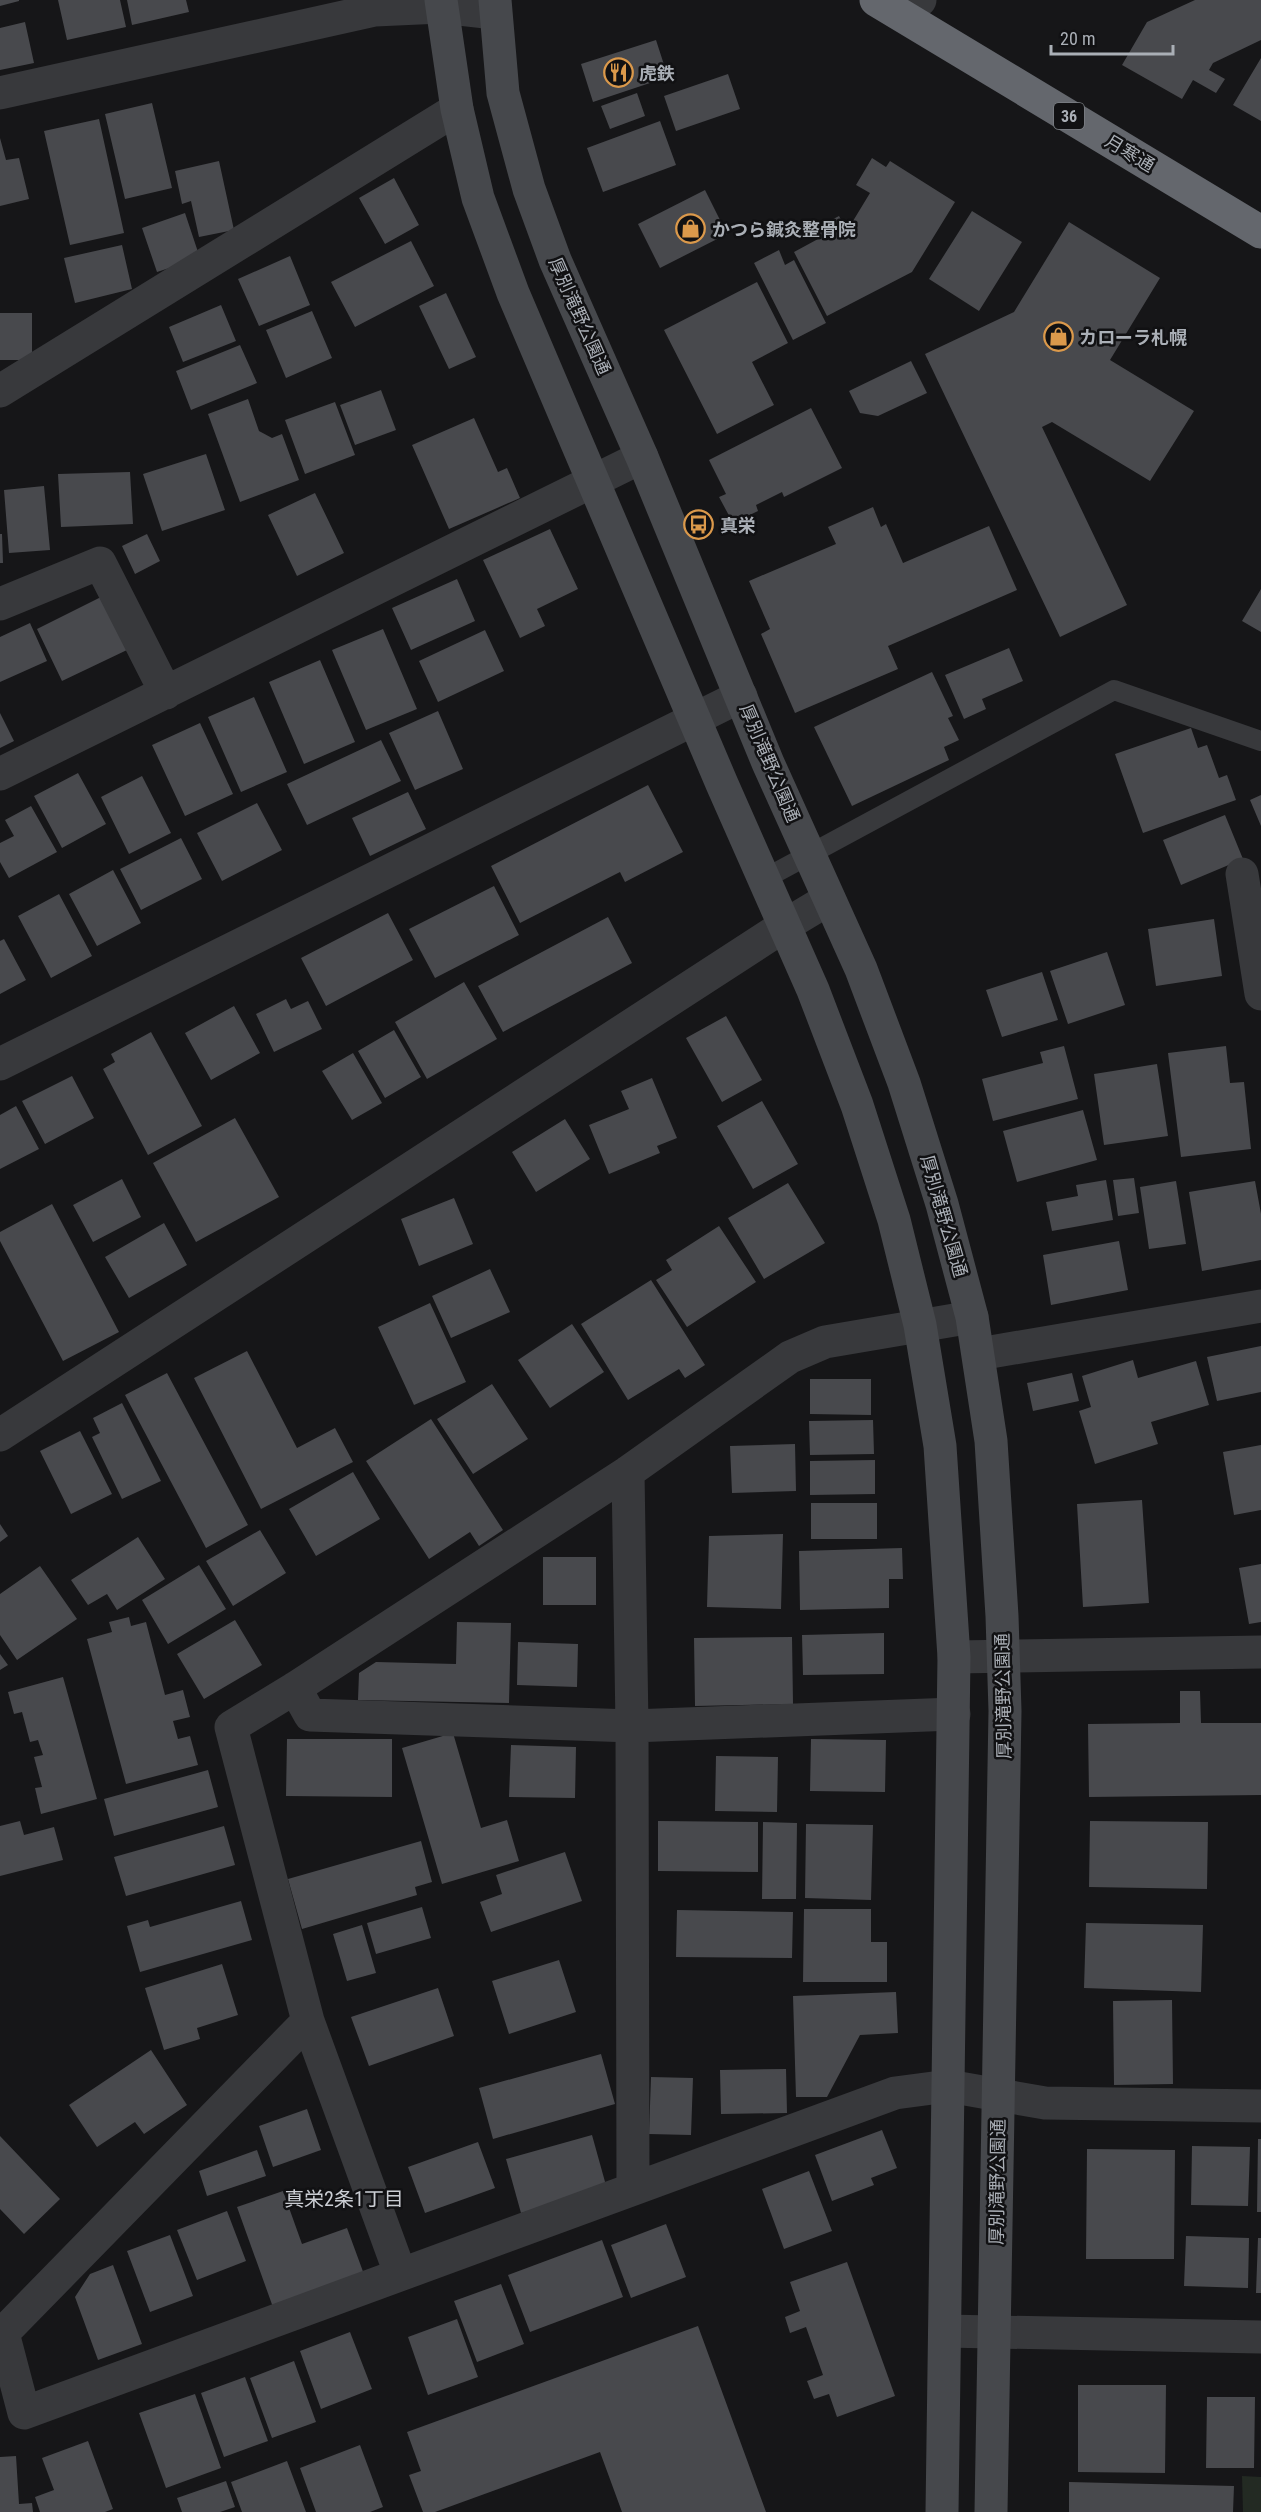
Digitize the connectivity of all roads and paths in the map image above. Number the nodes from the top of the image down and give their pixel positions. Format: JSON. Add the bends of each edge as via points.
{"nodes":[{"id":1,"x":441,"y":3,"type":"edge"},
{"id":2,"x":897,"y":4,"type":"edge"},
{"id":3,"x":372,"y":5,"type":"edge"},
{"id":4,"x":495,"y":7,"type":"edge"},
{"id":5,"x":0,"y":93,"type":"edge"},
{"id":6,"x":457,"y":110,"type":"junction"},
{"id":7,"x":1261,"y":232,"type":"edge"},
{"id":8,"x":0,"y":391,"type":"edge"},
{"id":9,"x":642,"y":457,"type":"junction"},
{"id":10,"x":594,"y":479,"type":"junction"},
{"id":11,"x":0,"y":604,"type":"edge"},
{"id":12,"x":166,"y":693,"type":"junction"},
{"id":13,"x":741,"y":696,"type":"junction"},
{"id":14,"x":694,"y":719,"type":"junction"},
{"id":15,"x":1261,"y":741,"type":"edge"},
{"id":16,"x":0,"y":774,"type":"edge"},
{"id":17,"x":809,"y":855,"type":"junction"},
{"id":18,"x":1242,"y":874,"type":"dead end"},
{"id":19,"x":764,"y":879,"type":"junction"},
{"id":20,"x":829,"y":899,"type":"junction"},
{"id":21,"x":784,"y":926,"type":"junction"},
{"id":22,"x":1260,"y":976,"type":"edge"},
{"id":23,"x":0,"y":1064,"type":"edge"},
{"id":24,"x":1261,"y":1306,"type":"edge"},
{"id":25,"x":972,"y":1317,"type":"junction"},
{"id":26,"x":920,"y":1325,"type":"junction"},
{"id":27,"x":979,"y":1354,"type":"junction"},
{"id":28,"x":4,"y":1421,"type":"edge"},
{"id":29,"x":628,"y":1472,"type":"junction"},
{"id":30,"x":1261,"y":1652,"type":"edge"},
{"id":31,"x":1003,"y":1654,"type":"junction"},
{"id":32,"x":954,"y":1657,"type":"junction"},
{"id":33,"x":295,"y":1688,"type":"junction"},
{"id":34,"x":954,"y":1714,"type":"junction"},
{"id":35,"x":632,"y":1725,"type":"junction"},
{"id":36,"x":308,"y":2021,"type":"junction"},
{"id":37,"x":948,"y":2086,"type":"junction"},
{"id":38,"x":1000,"y":2094,"type":"junction"},
{"id":39,"x":1261,"y":2106,"type":"edge"},
{"id":40,"x":633,"y":2188,"type":"junction"},
{"id":41,"x":400,"y":2273,"type":"junction"},
{"id":42,"x":945,"y":2331,"type":"junction"},
{"id":43,"x":994,"y":2332,"type":"junction"},
{"id":44,"x":1261,"y":2337,"type":"edge"},
{"id":45,"x":942,"y":2512,"type":"edge"},
{"id":46,"x":991,"y":2512,"type":"edge"}],
"edges":[{"from":1,"to":3,"type":"street"},
{"from":1,"to":4,"type":"street"},
{"from":1,"to":6,"type":"main road"},
{"from":2,"to":7,"type":"highway","name":"月寒通","number":"36"},
{"from":3,"to":5,"type":"street"},
{"from":4,"to":9,"type":"main road","name":"厚別滝野公園通","via":[[503,93],[529,189],[555,260]]},
{"from":6,"to":8,"type":"street"},
{"from":6,"to":10,"type":"main road","via":[[478,198],[513,293]]},
{"from":9,"to":10,"type":"street"},
{"from":9,"to":13,"type":"main road","name":"厚別滝野公園通"},
{"from":10,"to":12,"type":"street"},
{"from":10,"to":14,"type":"main road"},
{"from":11,"to":12,"type":"street","via":[[100,563]]},
{"from":12,"to":16,"type":"street"},
{"from":13,"to":14,"type":"street"},
{"from":13,"to":17,"type":"main road","name":"厚別滝野公園通"},
{"from":14,"to":19,"type":"main road"},
{"from":14,"to":23,"type":"street"},
{"from":15,"to":17,"type":"lane","via":[[1114,690]]},
{"from":17,"to":19,"type":"lane"},
{"from":17,"to":20,"type":"main road","name":"厚別滝野公園通"},
{"from":18,"to":22,"type":"street"},
{"from":19,"to":21,"type":"main road"},
{"from":20,"to":21,"type":"street"},
{"from":20,"to":25,"type":"main road","name":"厚別滝野公園通","via":[[861,969],[904,1083]]},
{"from":21,"to":26,"type":"main road","via":[[857,1105],[894,1220]]},
{"from":21,"to":28,"type":"street"},
{"from":24,"to":27,"type":"street"},
{"from":25,"to":26,"type":"street"},
{"from":25,"to":27,"type":"main road","name":"厚別滝野公園通"},
{"from":26,"to":29,"type":"street","via":[[825,1342],[790,1357]]},
{"from":26,"to":32,"type":"main road","via":[[940,1446]]},
{"from":27,"to":31,"type":"main road","name":"厚別滝野公園通","via":[[991,1441]]},
{"from":29,"to":33,"type":"street"},
{"from":29,"to":35,"type":"street"},
{"from":30,"to":31,"type":"street"},
{"from":31,"to":32,"type":"street"},
{"from":31,"to":38,"type":"main road","name":"厚別滝野公園通"},
{"from":32,"to":34,"type":"main road"},
{"from":33,"to":35,"type":"street","via":[[310,1715]]},
{"from":33,"to":36,"type":"street","via":[[231,1727]]},
{"from":34,"to":35,"type":"street"},
{"from":34,"to":37,"type":"main road"},
{"from":35,"to":40,"type":"street"},
{"from":36,"to":41,"type":"street"},
{"from":36,"to":41,"type":"street","via":[[3,2333],[24,2413]]},
{"from":37,"to":38,"type":"street"},
{"from":37,"to":40,"type":"street","via":[[895,2093]]},
{"from":37,"to":42,"type":"main road"},
{"from":38,"to":39,"type":"street","via":[[1045,2103]]},
{"from":38,"to":43,"type":"main road","name":"厚別滝野公園通"},
{"from":40,"to":41,"type":"street"},
{"from":42,"to":43,"type":"street"},
{"from":42,"to":45,"type":"main road"},
{"from":43,"to":44,"type":"street"},
{"from":43,"to":46,"type":"main road","name":"厚別滝野公園通"}]}
